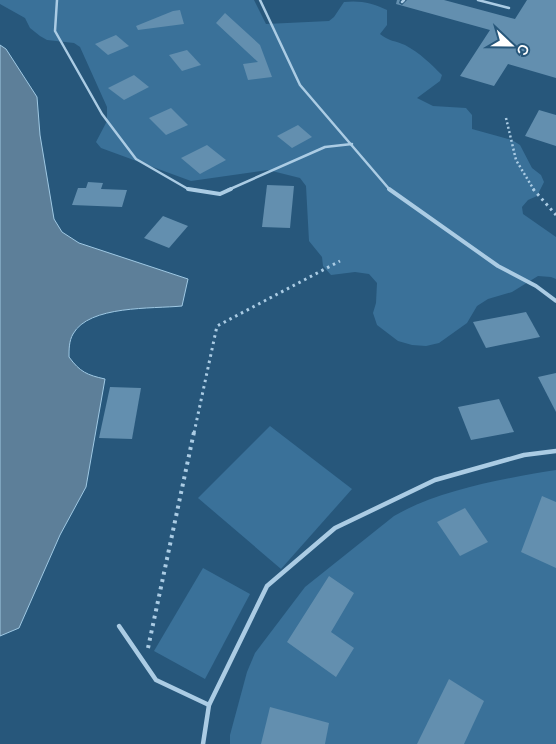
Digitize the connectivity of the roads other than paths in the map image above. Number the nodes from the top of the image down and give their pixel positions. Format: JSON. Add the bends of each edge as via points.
{"nodes":[{"id":1,"x":58,"y":0,"type":"edge"},
{"id":2,"x":260,"y":0,"type":"edge"},
{"id":3,"x":478,"y":0,"type":"edge"},
{"id":4,"x":509,"y":8,"type":"dead end"},
{"id":5,"x":352,"y":144,"type":"junction"},
{"id":6,"x":556,"y":301,"type":"edge"},
{"id":7,"x":556,"y":451,"type":"edge"},
{"id":8,"x":119,"y":626,"type":"dead end"},
{"id":9,"x":209,"y":705,"type":"junction"},
{"id":10,"x":203,"y":744,"type":"edge"}],
"edges":[{"from":1,"to":5,"type":"lane","via":[[55,31],[102,114],[136,159],[188,189],[220,194],[325,147]]},
{"from":2,"to":5,"type":"lane","via":[[300,85]]},
{"from":3,"to":4,"type":"lane"},
{"from":5,"to":6,"type":"lane","via":[[390,190],[498,266],[536,286]]},
{"from":7,"to":9,"type":"lane","via":[[524,455],[435,480],[334,528],[267,586]]},
{"from":8,"to":9,"type":"lane","via":[[156,680]]},
{"from":9,"to":10,"type":"lane"}]}
